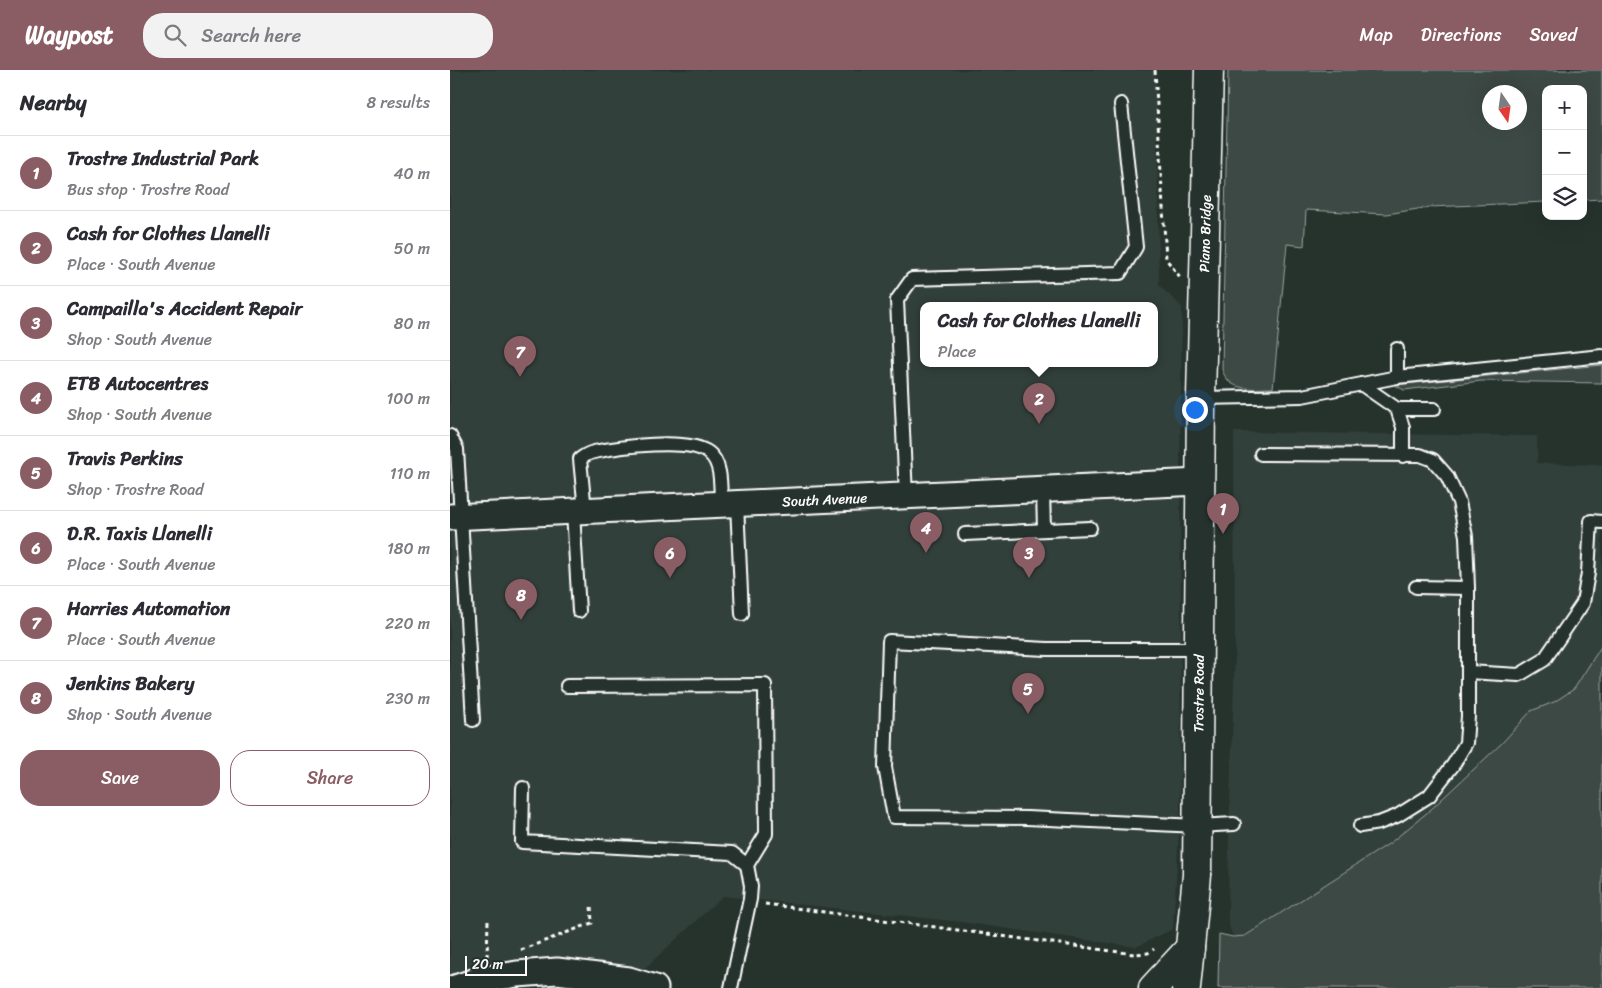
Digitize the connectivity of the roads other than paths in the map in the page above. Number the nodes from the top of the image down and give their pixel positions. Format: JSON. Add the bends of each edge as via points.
{"nodes":[{"id":1,"x":1209,"y":70,"type":"edge"},
{"id":2,"x":1121,"y":104,"type":"dead end"},
{"id":3,"x":1397,"y":349,"type":"dead end"},
{"id":4,"x":1602,"y":356,"type":"edge"},
{"id":5,"x":1397,"y":377,"type":"junction"},
{"id":6,"x":1361,"y":384,"type":"junction"},
{"id":7,"x":1201,"y":398,"type":"junction"},
{"id":8,"x":1397,"y":408,"type":"junction"},
{"id":9,"x":1434,"y":409,"type":"dead end"},
{"id":10,"x":450,"y":436,"type":"edge"},
{"id":11,"x":1261,"y":454,"type":"dead end"},
{"id":12,"x":1403,"y":456,"type":"junction"},
{"id":13,"x":1200,"y":482,"type":"junction"},
{"id":14,"x":1043,"y":490,"type":"junction"},
{"id":15,"x":906,"y":496,"type":"junction"},
{"id":16,"x":729,"y":504,"type":"junction"},
{"id":17,"x":579,"y":511,"type":"junction"},
{"id":18,"x":455,"y":517,"type":"edge"},
{"id":19,"x":1602,"y":522,"type":"edge"},
{"id":20,"x":1090,"y":528,"type":"dead end"},
{"id":21,"x":1044,"y":530,"type":"junction"},
{"id":22,"x":964,"y":534,"type":"dead end"},
{"id":23,"x":1416,"y":587,"type":"dead end"},
{"id":24,"x":1468,"y":588,"type":"junction"},
{"id":25,"x":579,"y":611,"type":"dead end"},
{"id":26,"x":742,"y":614,"type":"dead end"},
{"id":27,"x":1200,"y":650,"type":"junction"},
{"id":28,"x":1468,"y":672,"type":"junction"},
{"id":29,"x":567,"y":686,"type":"dead end"},
{"id":30,"x":473,"y":720,"type":"dead end"},
{"id":31,"x":524,"y":788,"type":"dead end"},
{"id":32,"x":1234,"y":824,"type":"dead end"},
{"id":33,"x":1198,"y":826,"type":"junction"},
{"id":34,"x":1360,"y":826,"type":"dead end"},
{"id":35,"x":747,"y":865,"type":"junction"},
{"id":36,"x":1190,"y":948,"type":"junction"},
{"id":37,"x":455,"y":988,"type":"edge"},
{"id":38,"x":655,"y":988,"type":"edge"},
{"id":39,"x":731,"y":988,"type":"edge"},
{"id":40,"x":1153,"y":988,"type":"edge"},
{"id":41,"x":1186,"y":988,"type":"edge"}],
"edges":[{"from":1,"to":7,"type":"main road","name":"Piano Bridge"},
{"from":2,"to":15,"type":"lane","via":[[1136,247],[1120,273],[912,279],[897,300]]},
{"from":3,"to":5,"type":"lane"},
{"from":4,"to":5,"type":"lane"},
{"from":5,"to":6,"type":"lane"},
{"from":6,"to":7,"type":"lane","via":[[1302,396]]},
{"from":6,"to":8,"type":"lane"},
{"from":7,"to":13,"type":"main road","name":"Trostre Road"},
{"from":8,"to":9,"type":"lane"},
{"from":8,"to":12,"type":"lane","via":[[1402,427]]},
{"from":10,"to":18,"type":"lane","via":[[457,449]]},
{"from":11,"to":12,"type":"lane"},
{"from":12,"to":24,"type":"lane","via":[[1420,455],[1433,460],[1447,476],[1460,502],[1466,536]]},
{"from":13,"to":14,"type":"street","name":"South Avenue"},
{"from":13,"to":27,"type":"main road","name":"Trostre Road"},
{"from":14,"to":15,"type":"street","name":"South Avenue"},
{"from":14,"to":21,"type":"lane"},
{"from":15,"to":16,"type":"street","name":"South Avenue"},
{"from":16,"to":17,"type":"street","name":"South Avenue"},
{"from":16,"to":17,"type":"lane","via":[[716,461],[709,453],[676,444],[648,445],[592,453],[580,459]]},
{"from":16,"to":26,"type":"lane"},
{"from":17,"to":18,"type":"street","name":"South Avenue"},
{"from":17,"to":25,"type":"lane"},
{"from":18,"to":30,"type":"lane"},
{"from":19,"to":28,"type":"lane","via":[[1590,521],[1583,604],[1544,660],[1519,675]]},
{"from":20,"to":21,"type":"lane"},
{"from":21,"to":22,"type":"lane"},
{"from":23,"to":24,"type":"lane"},
{"from":24,"to":28,"type":"lane"},
{"from":27,"to":33,"type":"main road","name":"Trostre Road"},
{"from":27,"to":33,"type":"lane","via":[[1047,649],[889,641],[885,767],[894,817],[1027,818]]},
{"from":28,"to":34,"type":"lane","via":[[1466,743],[1453,765],[1429,796],[1397,816]]},
{"from":29,"to":35,"type":"lane","via":[[765,685],[766,834]]},
{"from":31,"to":35,"type":"lane","via":[[522,842],[732,853]]},
{"from":32,"to":33,"type":"lane"},
{"from":33,"to":36,"type":"main road","name":"Trostre Road"},
{"from":35,"to":39,"type":"lane","via":[[750,899]]},
{"from":36,"to":40,"type":"main road"},
{"from":36,"to":41,"type":"main road","name":"Trostre Road"},
{"from":37,"to":38,"type":"street","via":[[517,974],[557,971],[629,980]]}]}
